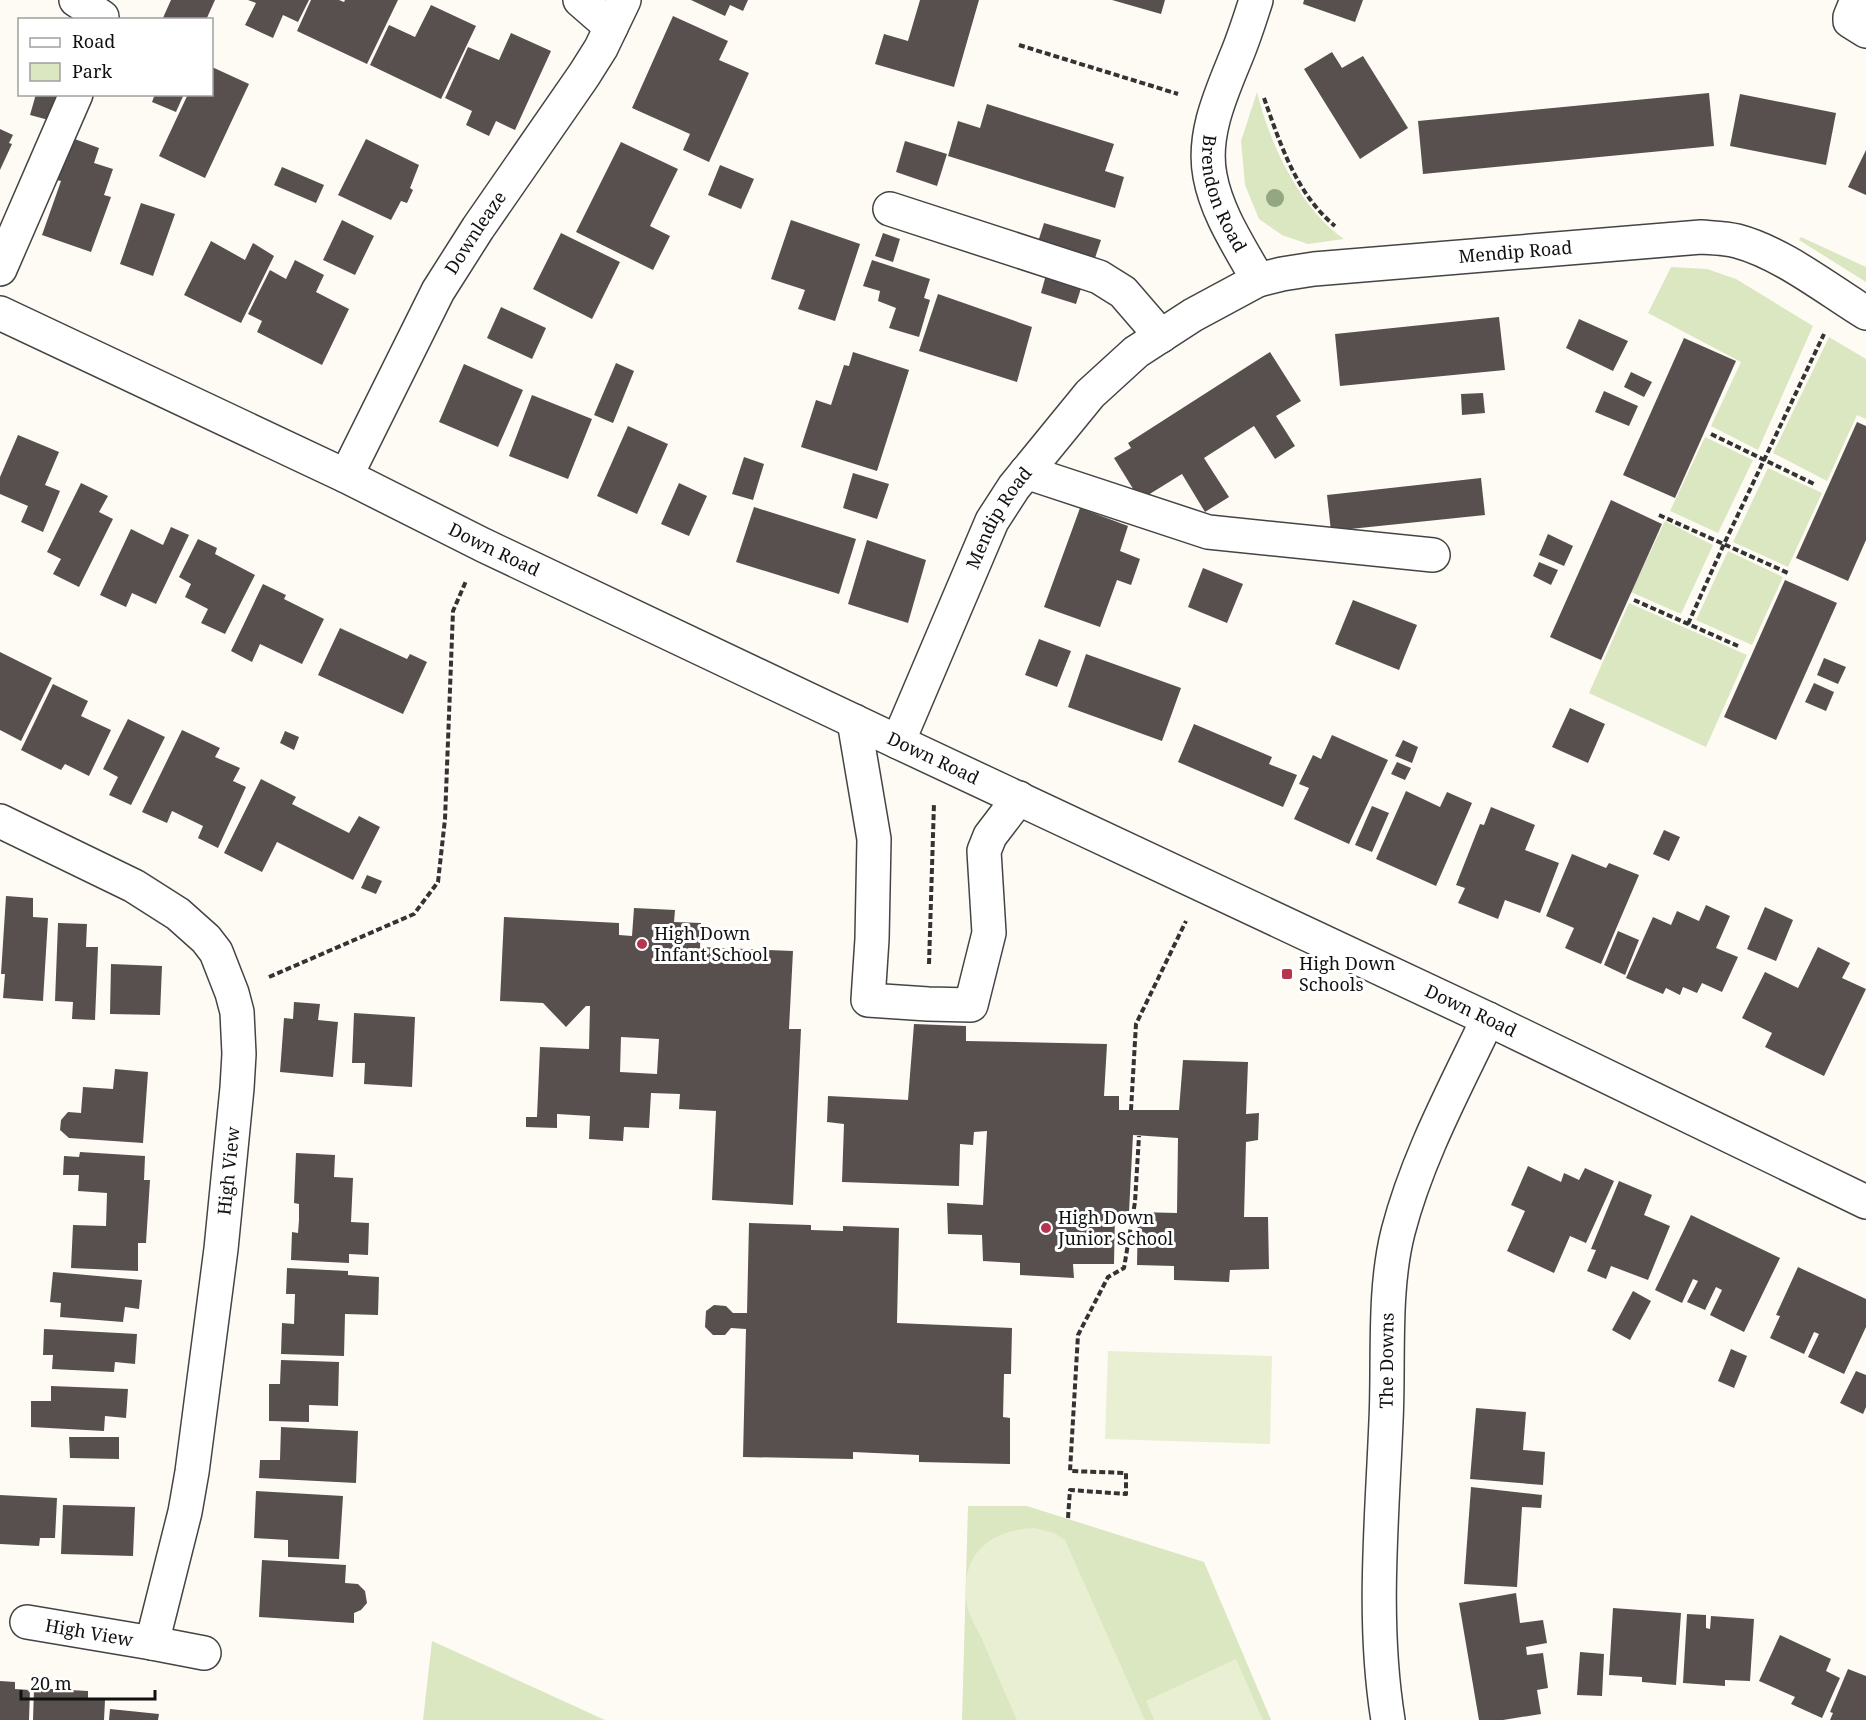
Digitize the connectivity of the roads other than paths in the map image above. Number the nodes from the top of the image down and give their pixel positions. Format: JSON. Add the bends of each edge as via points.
{"nodes":[{"id":1,"x":76,"y":0,"type":"edge"},
{"id":2,"x":580,"y":0,"type":"edge"},
{"id":3,"x":1256,"y":0,"type":"edge"},
{"id":4,"x":1857,"y":0,"type":"edge"},
{"id":5,"x":617,"y":14,"type":"edge"},
{"id":6,"x":102,"y":18,"type":"edge"},
{"id":7,"x":1866,"y":31,"type":"edge"},
{"id":8,"x":75,"y":96,"type":"edge"},
{"id":9,"x":890,"y":208,"type":"dead end"},
{"id":10,"x":0,"y":269,"type":"edge"},
{"id":11,"x":1258,"y":280,"type":"junction"},
{"id":12,"x":1854,"y":306,"type":"edge"},
{"id":13,"x":0,"y":313,"type":"edge"},
{"id":14,"x":1161,"y":336,"type":"junction"},
{"id":15,"x":1026,"y":472,"type":"junction"},
{"id":16,"x":346,"y":476,"type":"junction"},
{"id":17,"x":1433,"y":555,"type":"dead end"},
{"id":18,"x":854,"y":721,"type":"junction"},
{"id":19,"x":898,"y":741,"type":"junction"},
{"id":20,"x":1019,"y":798,"type":"junction"},
{"id":21,"x":0,"y":820,"type":"edge"},
{"id":22,"x":1488,"y":1019,"type":"junction"},
{"id":23,"x":1866,"y":1203,"type":"edge"},
{"id":24,"x":27,"y":1622,"type":"dead end"},
{"id":25,"x":152,"y":1643,"type":"junction"},
{"id":26,"x":204,"y":1653,"type":"dead end"},
{"id":27,"x":1388,"y":1720,"type":"edge"}],
"edges":[{"from":1,"to":6,"type":"street"},
{"from":2,"to":5,"type":"street"},
{"from":3,"to":11,"type":"street","name":"Brendon Road","via":[[1217,106],[1208,148],[1210,176],[1223,217]]},
{"from":4,"to":7,"type":"street","via":[[1850,21]]},
{"from":5,"to":16,"type":"street","name":"Downleaze","via":[[584,75],[442,284]]},
{"from":8,"to":10,"type":"street"},
{"from":9,"to":14,"type":"street","via":[[1100,277],[1123,292]]},
{"from":11,"to":12,"type":"street","name":"Mendip Road","via":[[1314,270],[1701,237],[1756,247]]},
{"from":11,"to":14,"type":"street","name":"Mendip Road"},
{"from":13,"to":16,"type":"street","name":"Down Road"},
{"from":14,"to":15,"type":"street","name":"Mendip Road","via":[[1136,352],[1090,394]]},
{"from":15,"to":17,"type":"street","via":[[1208,532]]},
{"from":15,"to":19,"type":"street","name":"Mendip Road","via":[[984,538]]},
{"from":16,"to":18,"type":"street","name":"Down Road"},
{"from":18,"to":19,"type":"street","name":"Down Road"},
{"from":18,"to":20,"type":"street","via":[[874,839],[868,1000],[971,1005],[989,933],[984,851],[990,836]]},
{"from":19,"to":20,"type":"street","name":"Down Road"},
{"from":20,"to":22,"type":"street","name":"Down Road"},
{"from":21,"to":25,"type":"street","name":"High View","via":[[134,886],[178,914],[216,952],[237,1012],[239,1054],[221,1249],[192,1472]]},
{"from":22,"to":23,"type":"street","name":"Down Road"},
{"from":22,"to":27,"type":"street","name":"The Downs","via":[[1406,1203],[1392,1262],[1380,1537],[1381,1666]]},
{"from":24,"to":25,"type":"street","name":"High View"},
{"from":25,"to":26,"type":"street","name":"High View"}]}
